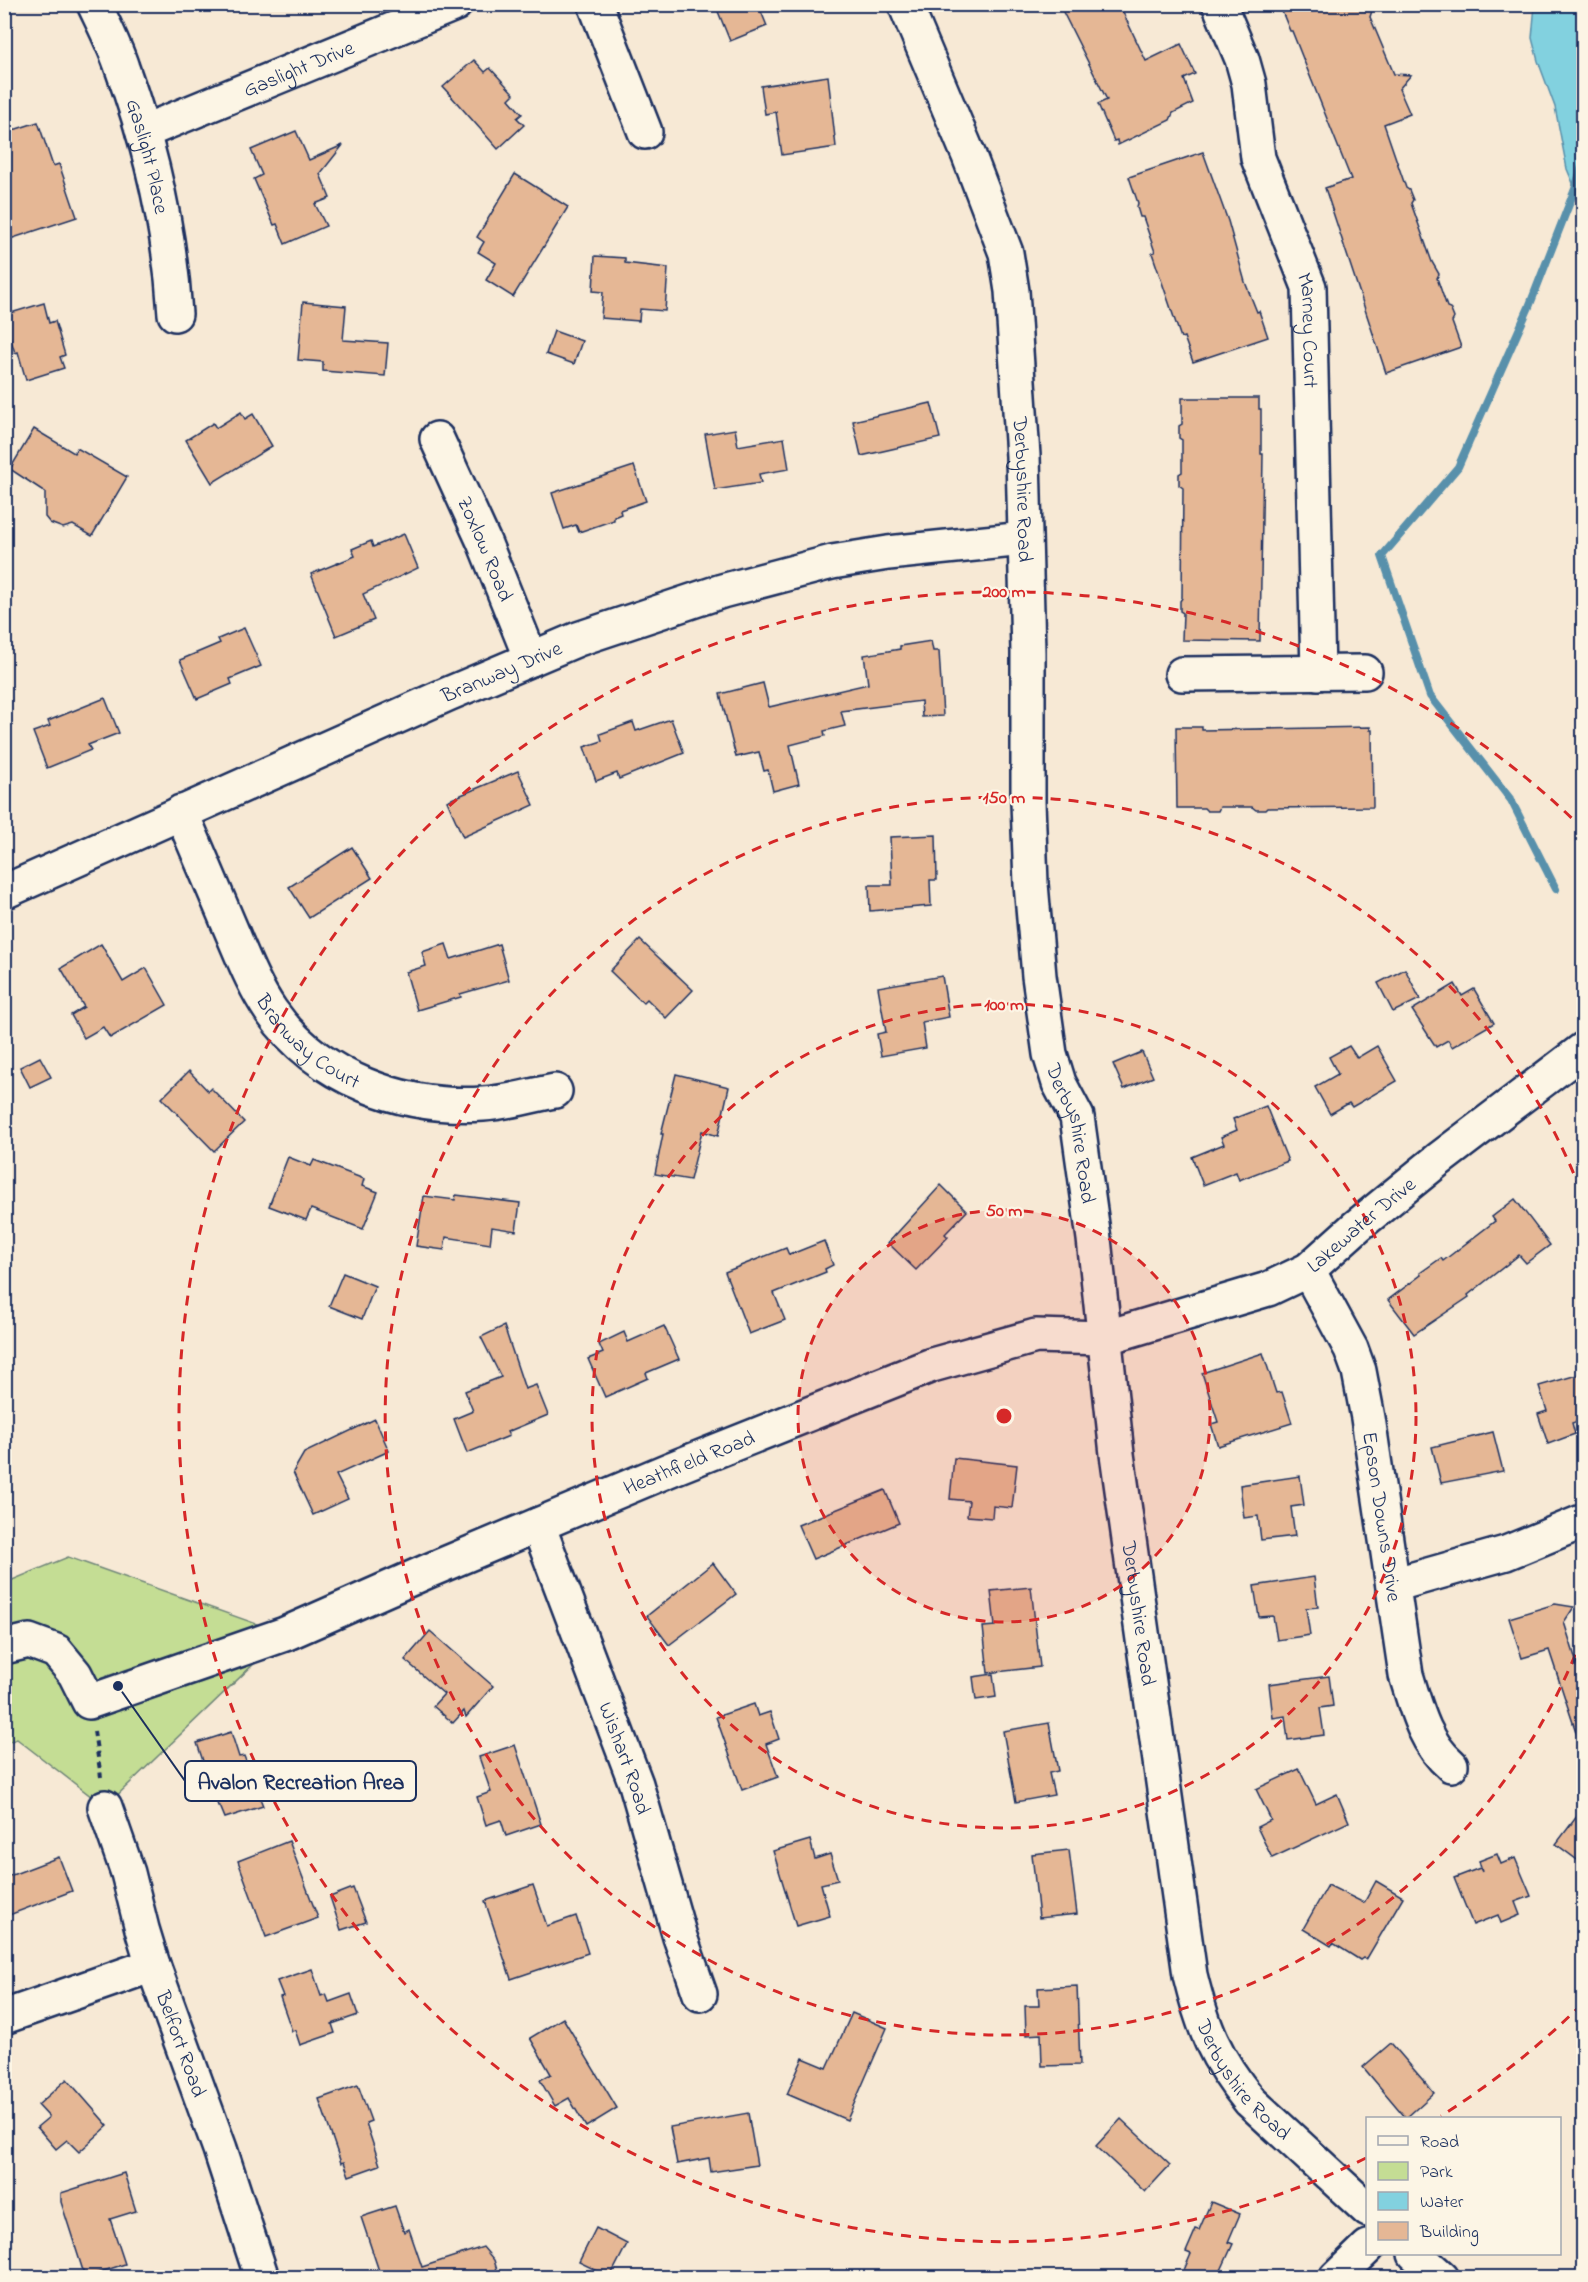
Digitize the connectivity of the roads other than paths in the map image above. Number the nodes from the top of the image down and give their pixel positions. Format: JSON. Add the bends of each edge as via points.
{"nodes":[{"id":1,"x":94,"y":4,"type":"edge"},
{"id":2,"x":455,"y":4,"type":"edge"},
{"id":3,"x":595,"y":4,"type":"edge"},
{"id":4,"x":905,"y":4,"type":"edge"},
{"id":5,"x":1219,"y":4,"type":"edge"},
{"id":6,"x":143,"y":132,"type":"junction"},
{"id":7,"x":645,"y":132,"type":"dead end"},
{"id":8,"x":175,"y":314,"type":"dead end"},
{"id":9,"x":437,"y":439,"type":"dead end"},
{"id":10,"x":1025,"y":539,"type":"junction"},
{"id":11,"x":531,"y":659,"type":"junction"},
{"id":12,"x":1365,"y":672,"type":"dead end"},
{"id":13,"x":1318,"y":673,"type":"junction"},
{"id":14,"x":1182,"y":674,"type":"dead end"},
{"id":15,"x":181,"y":812,"type":"junction"},
{"id":16,"x":4,"y":892,"type":"edge"},
{"id":17,"x":1584,"y":1049,"type":"edge"},
{"id":18,"x":555,"y":1091,"type":"dead end"},
{"id":19,"x":1308,"y":1270,"type":"junction"},
{"id":20,"x":1104,"y":1338,"type":"junction"},
{"id":21,"x":1584,"y":1521,"type":"edge"},
{"id":22,"x":538,"y":1525,"type":"junction"},
{"id":23,"x":1393,"y":1584,"type":"junction"},
{"id":24,"x":4,"y":1647,"type":"edge"},
{"id":25,"x":1451,"y":1765,"type":"dead end"},
{"id":26,"x":105,"y":1807,"type":"road end"},
{"id":27,"x":153,"y":1965,"type":"junction"},
{"id":28,"x":700,"y":1994,"type":"dead end"},
{"id":29,"x":4,"y":2017,"type":"edge"},
{"id":30,"x":1366,"y":2208,"type":"edge"},
{"id":31,"x":1366,"y":2249,"type":"edge"},
{"id":32,"x":1417,"y":2255,"type":"edge"},
{"id":33,"x":262,"y":2277,"type":"edge"},
{"id":34,"x":1336,"y":2277,"type":"edge"},
{"id":35,"x":1442,"y":2277,"type":"edge"}],
"edges":[{"from":1,"to":6,"type":"street","name":"Gaslight Place","via":[[122,66]]},
{"from":2,"to":6,"type":"street","name":"Gaslight Drive"},
{"from":3,"to":7,"type":"street"},
{"from":4,"to":10,"type":"street","name":"Derbyshire Road","via":[[1006,254],[1021,421]]},
{"from":5,"to":13,"type":"street","name":"Marney Court","via":[[1249,84],[1257,159],[1309,287]]},
{"from":6,"to":8,"type":"street","name":"Gaslight Place","via":[[154,167],[172,264]]},
{"from":9,"to":11,"type":"street","name":"Zoxlow Road"},
{"from":10,"to":11,"type":"street","name":"Branway Drive","via":[[832,562],[722,591],[578,639]]},
{"from":10,"to":20,"type":"street","name":"Derbyshire Road","via":[[1028,802],[1039,976],[1050,1054],[1059,1083],[1077,1117]]},
{"from":11,"to":15,"type":"street","name":"Branway Drive"},
{"from":12,"to":13,"type":"street"},
{"from":13,"to":14,"type":"street"},
{"from":15,"to":16,"type":"street","name":"Branway Drive"},
{"from":15,"to":18,"type":"street","name":"Branway Court","via":[[254,982],[272,1012],[325,1064],[375,1090],[417,1101],[484,1104]]},
{"from":17,"to":19,"type":"street","name":"Lakewater Drive","via":[[1438,1160]]},
{"from":19,"to":20,"type":"street","name":"Lakewater Drive","via":[[1268,1289]]},
{"from":19,"to":23,"type":"street","name":"Epson Downs Drive","via":[[1351,1348],[1359,1371]]},
{"from":20,"to":22,"type":"street","name":"Heathfield Road","via":[[1036,1336],[932,1365]]},
{"from":20,"to":30,"type":"street","name":"Derbyshire Road","via":[[1158,1756],[1190,1975],[1200,2016],[1218,2058],[1250,2101]]},
{"from":21,"to":23,"type":"street","via":[[1506,1553]]},
{"from":22,"to":24,"type":"street","name":"Heathfield Road","via":[[285,1634],[89,1702],[75,1674],[56,1651],[29,1641]]},
{"from":22,"to":28,"type":"street","name":"Wishart Road","via":[[636,1784]]},
{"from":23,"to":25,"type":"street","name":"Epson Downs Drive","via":[[1406,1674],[1419,1715],[1433,1746]]},
{"from":26,"to":27,"type":"street","name":"Belfort Road"},
{"from":27,"to":29,"type":"street"},
{"from":27,"to":33,"type":"street","name":"Belfort Road"},
{"from":31,"to":34,"type":"street"},
{"from":32,"to":35,"type":"street"}]}
